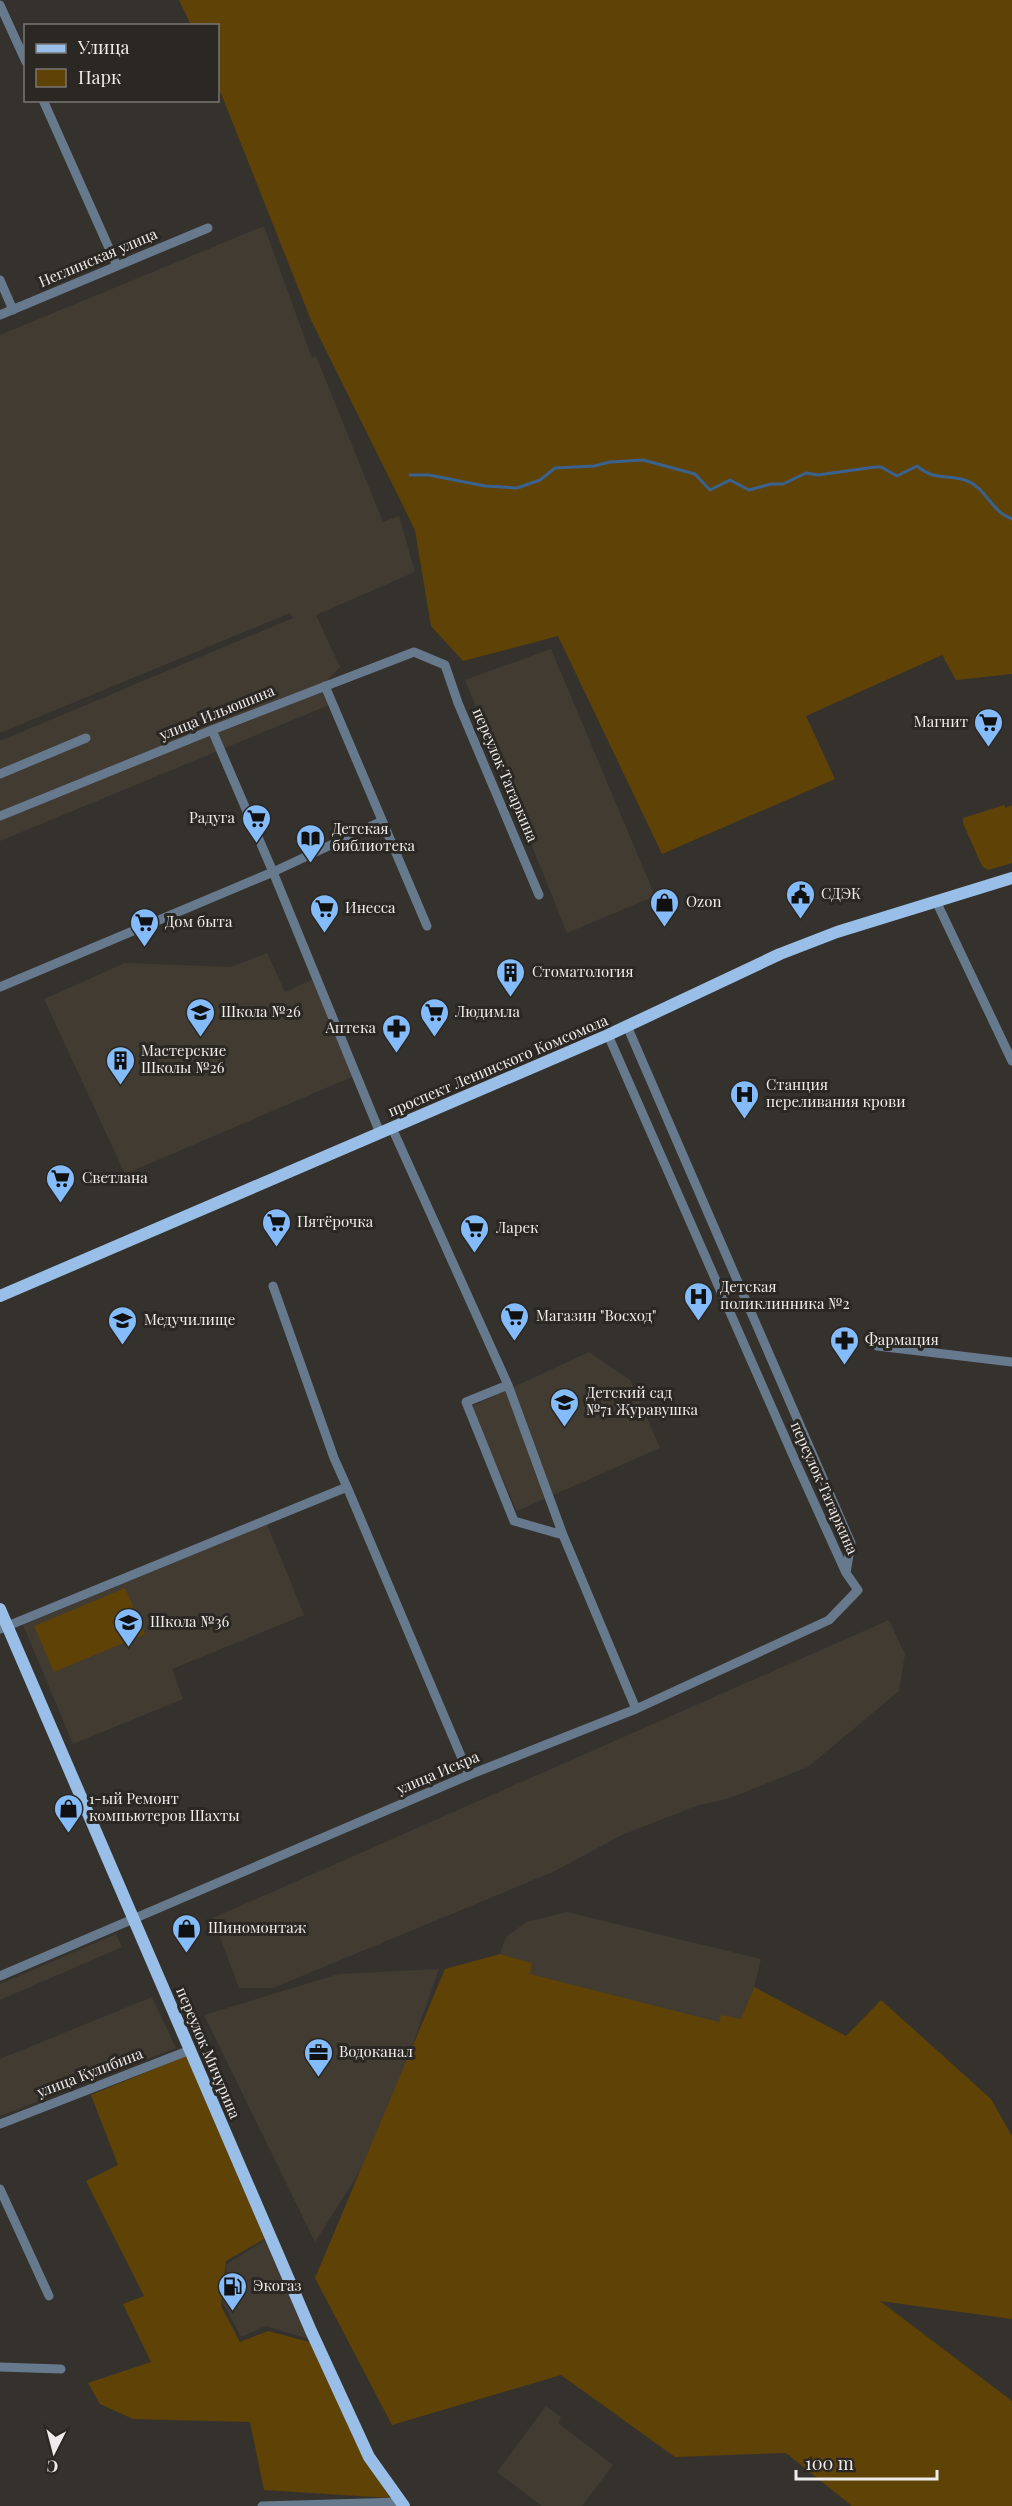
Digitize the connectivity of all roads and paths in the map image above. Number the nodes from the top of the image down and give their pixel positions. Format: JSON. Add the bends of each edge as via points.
{"nodes":[{"id":1,"x":0,"y":5,"type":"edge"},
{"id":2,"x":24,"y":58,"type":"edge"},
{"id":3,"x":44,"y":102,"type":"edge"},
{"id":4,"x":208,"y":228,"type":"dead end"},
{"id":5,"x":117,"y":266,"type":"junction"},
{"id":6,"x":0,"y":280,"type":"edge"},
{"id":7,"x":13,"y":310,"type":"junction"},
{"id":8,"x":0,"y":315,"type":"edge"},
{"id":9,"x":445,"y":665,"type":"joint"},
{"id":10,"x":325,"y":686,"type":"junction"},
{"id":11,"x":212,"y":730,"type":"junction"},
{"id":12,"x":86,"y":738,"type":"dead end"},
{"id":13,"x":0,"y":774,"type":"edge"},
{"id":14,"x":0,"y":816,"type":"edge"},
{"id":15,"x":382,"y":821,"type":"junction"},
{"id":16,"x":273,"y":872,"type":"junction"},
{"id":17,"x":1012,"y":878,"type":"edge"},
{"id":18,"x":539,"y":895,"type":"dead end"},
{"id":19,"x":936,"y":901,"type":"junction"},
{"id":20,"x":427,"y":926,"type":"dead end"},
{"id":21,"x":0,"y":987,"type":"edge"},
{"id":22,"x":627,"y":1026,"type":"junction"},
{"id":23,"x":608,"y":1035,"type":"junction"},
{"id":24,"x":1012,"y":1061,"type":"edge"},
{"id":25,"x":386,"y":1131,"type":"junction"},
{"id":26,"x":273,"y":1286,"type":"dead end"},
{"id":27,"x":0,"y":1296,"type":"edge"},
{"id":28,"x":877,"y":1346,"type":"dead end"},
{"id":29,"x":1012,"y":1362,"type":"edge"},
{"id":30,"x":508,"y":1385,"type":"junction"},
{"id":31,"x":347,"y":1487,"type":"junction"},
{"id":32,"x":563,"y":1535,"type":"junction"},
{"id":33,"x":846,"y":1573,"type":"junction"},
{"id":34,"x":0,"y":1609,"type":"edge"},
{"id":35,"x":4,"y":1627,"type":"edge"},
{"id":36,"x":636,"y":1709,"type":"junction"},
{"id":37,"x":469,"y":1776,"type":"junction"},
{"id":38,"x":134,"y":1920,"type":"junction"},
{"id":39,"x":0,"y":1976,"type":"edge"},
{"id":40,"x":190,"y":2050,"type":"junction"},
{"id":41,"x":0,"y":2124,"type":"edge"},
{"id":42,"x":0,"y":2189,"type":"edge"},
{"id":43,"x":49,"y":2296,"type":"dead end"},
{"id":44,"x":0,"y":2367,"type":"edge"},
{"id":45,"x":61,"y":2369,"type":"dead end"},
{"id":46,"x":403,"y":2504,"type":"edge"},
{"id":47,"x":262,"y":2506,"type":"edge"}],
"edges":[{"from":1,"to":2,"type":"street"},
{"from":3,"to":5,"type":"street"},
{"from":4,"to":5,"type":"street","name":"Неглинская улица"},
{"from":5,"to":7,"type":"street","name":"Неглинская улица"},
{"from":6,"to":7,"type":"street"},
{"from":7,"to":8,"type":"street","name":"Неглинская улица"},
{"from":9,"to":10,"type":"street","name":"улица Ильюшина","via":[[414,652]]},
{"from":9,"to":18,"type":"street","name":"переулок Татаркина"},
{"from":10,"to":11,"type":"street","name":"улица Ильюшина"},
{"from":10,"to":15,"type":"street"},
{"from":11,"to":14,"type":"street","name":"улица Ильюшина"},
{"from":11,"to":16,"type":"street"},
{"from":12,"to":13,"type":"street"},
{"from":15,"to":16,"type":"street"},
{"from":15,"to":20,"type":"street"},
{"from":16,"to":21,"type":"street"},
{"from":16,"to":25,"type":"street"},
{"from":17,"to":19,"type":"main road","name":"проспект Ленинского Комсомола"},
{"from":19,"to":22,"type":"main road","name":"проспект Ленинского Комсомола","via":[[780,954]]},
{"from":19,"to":24,"type":"street"},
{"from":22,"to":23,"type":"main road","name":"проспект Ленинского Комсомола"},
{"from":22,"to":33,"type":"street","name":"переулок Татаркина","via":[[851,1542]]},
{"from":23,"to":25,"type":"main road","name":"проспект Ленинского Комсомола"},
{"from":23,"to":33,"type":"street","name":"переулок Татаркина"},
{"from":25,"to":27,"type":"main road","name":"проспект Ленинского Комсомола"},
{"from":25,"to":30,"type":"street"},
{"from":26,"to":31,"type":"street"},
{"from":28,"to":29,"type":"street"},
{"from":30,"to":32,"type":"street"},
{"from":30,"to":32,"type":"street","via":[[466,1402],[514,1521]]},
{"from":31,"to":35,"type":"street"},
{"from":31,"to":37,"type":"street"},
{"from":32,"to":36,"type":"street"},
{"from":33,"to":36,"type":"street","name":"улица Искра","via":[[858,1590],[829,1620]]},
{"from":34,"to":35,"type":"main road","name":"переулок Мичурина"},
{"from":35,"to":38,"type":"main road","name":"переулок Мичурина"},
{"from":36,"to":37,"type":"street","name":"улица Искра"},
{"from":37,"to":38,"type":"street","name":"улица Искра"},
{"from":38,"to":39,"type":"street","name":"улица Искра"},
{"from":38,"to":40,"type":"main road","name":"переулок Мичурина"},
{"from":40,"to":41,"type":"street","name":"улица Кулибина"},
{"from":40,"to":46,"type":"main road","name":"переулок Мичурина","via":[[369,2457]]},
{"from":42,"to":43,"type":"street"},
{"from":44,"to":45,"type":"street"},
{"from":46,"to":47,"type":"street"}]}
